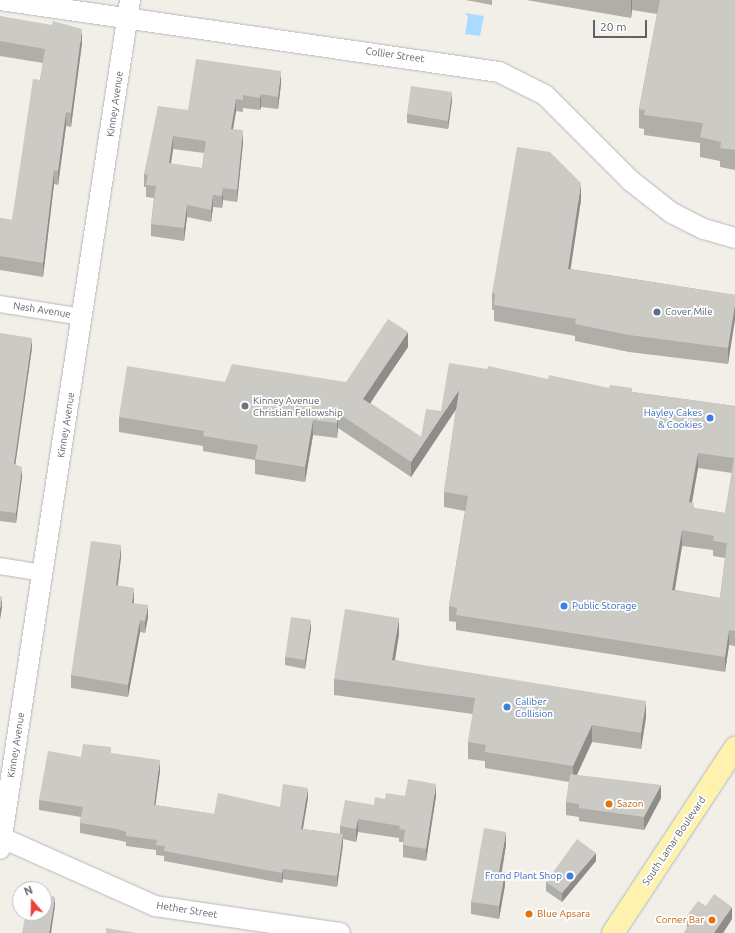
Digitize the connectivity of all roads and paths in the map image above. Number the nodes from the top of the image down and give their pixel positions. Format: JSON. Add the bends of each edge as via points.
{"nodes":[{"id":1,"x":0,"y":0,"type":"edge"},
{"id":2,"x":130,"y":0,"type":"edge"},
{"id":3,"x":127,"y":20,"type":"junction"},
{"id":4,"x":735,"y":238,"type":"edge"},
{"id":5,"x":0,"y":304,"type":"edge"},
{"id":6,"x":83,"y":317,"type":"junction"},
{"id":7,"x":0,"y":566,"type":"edge"},
{"id":8,"x":43,"y":573,"type":"junction"},
{"id":9,"x":735,"y":748,"type":"edge"},
{"id":10,"x":1,"y":841,"type":"edge"},
{"id":11,"x":340,"y":933,"type":"edge"},
{"id":12,"x":613,"y":933,"type":"edge"}],
"edges":[{"from":1,"to":3,"type":"street","name":"Collier Street"},
{"from":2,"to":3,"type":"street","name":"Kinney Avenue"},
{"from":3,"to":4,"type":"street","name":"Collier Street","via":[[499,72],[545,95],[631,181],[672,213],[704,229]]},
{"from":3,"to":6,"type":"street","name":"Kinney Avenue"},
{"from":5,"to":6,"type":"street","name":"Nash Avenue"},
{"from":6,"to":8,"type":"street","name":"Kinney Avenue"},
{"from":7,"to":8,"type":"street"},
{"from":8,"to":10,"type":"street","name":"Kinney Avenue"},
{"from":9,"to":12,"type":"main road","name":"South Lamar Boulevard"},
{"from":10,"to":11,"type":"street","name":"Hether Street","via":[[155,906]]}]}
